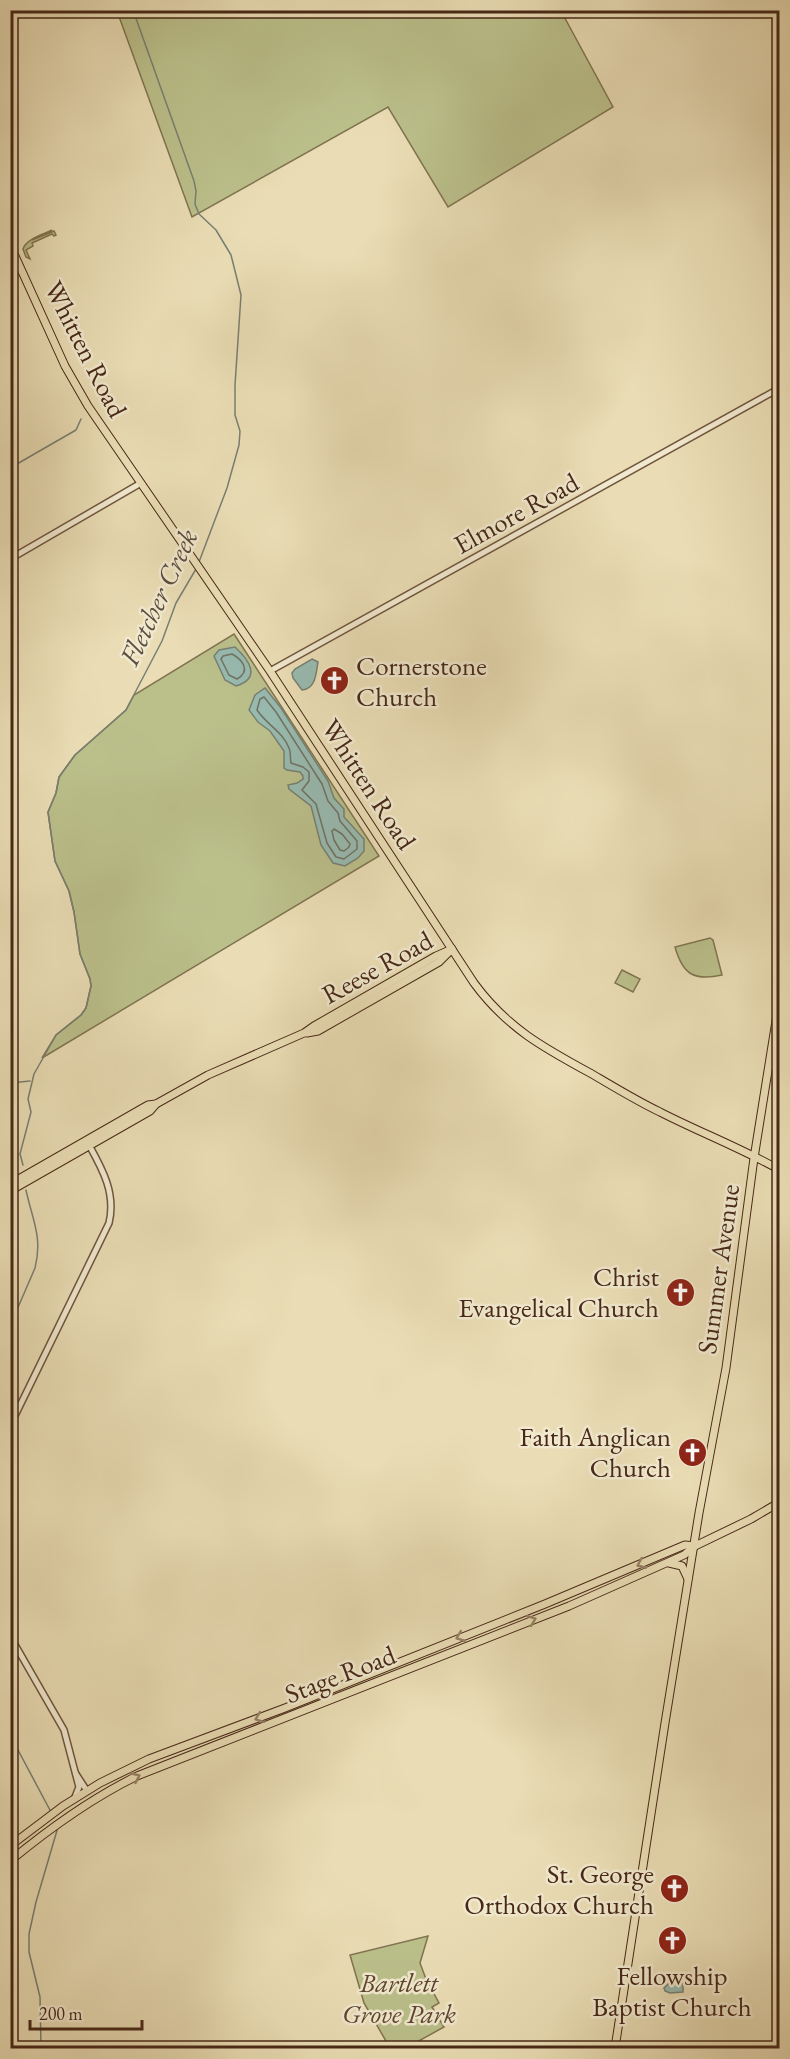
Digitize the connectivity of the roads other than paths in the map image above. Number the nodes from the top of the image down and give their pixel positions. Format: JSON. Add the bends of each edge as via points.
{"nodes":[{"id":1,"x":10,"y":245,"type":"edge"},
{"id":2,"x":780,"y":387,"type":"edge"},
{"id":3,"x":141,"y":483,"type":"junction"},
{"id":4,"x":10,"y":559,"type":"edge"},
{"id":5,"x":270,"y":671,"type":"junction"},
{"id":6,"x":452,"y":949,"type":"junction"},
{"id":7,"x":780,"y":996,"type":"edge"},
{"id":8,"x":88,"y":1143,"type":"junction"},
{"id":9,"x":754,"y":1158,"type":"junction"},
{"id":10,"x":780,"y":1170,"type":"edge"},
{"id":11,"x":10,"y":1184,"type":"edge"},
{"id":12,"x":10,"y":1191,"type":"edge"},
{"id":13,"x":10,"y":1426,"type":"edge"},
{"id":14,"x":780,"y":1502,"type":"edge"},
{"id":15,"x":695,"y":1546,"type":"junction"},
{"id":16,"x":666,"y":1563,"type":"junction"},
{"id":17,"x":611,"y":1577,"type":"junction"},
{"id":18,"x":688,"y":1581,"type":"junction"},
{"id":19,"x":596,"y":1594,"type":"junction"},
{"id":20,"x":10,"y":1636,"type":"edge"},
{"id":21,"x":75,"y":1772,"type":"junction"},
{"id":22,"x":112,"y":1777,"type":"junction"},
{"id":23,"x":87,"y":1791,"type":"junction"},
{"id":24,"x":74,"y":1799,"type":"junction"},
{"id":25,"x":90,"y":1802,"type":"junction"},
{"id":26,"x":68,"y":1816,"type":"junction"},
{"id":27,"x":10,"y":1846,"type":"edge"},
{"id":28,"x":10,"y":1861,"type":"edge"},
{"id":29,"x":615,"y":2049,"type":"edge"}],
"edges":[{"from":1,"to":3,"type":"main road","name":"Whitten Road","via":[[74,382]]},
{"from":2,"to":5,"type":"street","name":"Elmore Road"},
{"from":3,"to":4,"type":"street"},
{"from":3,"to":5,"type":"main road","name":"Whitten Road"},
{"from":5,"to":6,"type":"main road","name":"Whitten Road"},
{"from":6,"to":8,"type":"main road","name":"Reese Road","via":[[304,1033],[148,1105]]},
{"from":6,"to":9,"type":"main road","name":"Whitten Road","via":[[494,1009],[541,1046],[659,1112]]},
{"from":7,"to":9,"type":"main road","name":"Summer Avenue"},
{"from":8,"to":11,"type":"main road","name":"Reese Road"},
{"from":8,"to":12,"type":"main road","name":"Reese Road"},
{"from":8,"to":13,"type":"street","via":[[110,1191],[109,1223]]},
{"from":9,"to":10,"type":"main road","name":"Whitten Road"},
{"from":9,"to":15,"type":"main road","name":"Summer Avenue","via":[[726,1368]]},
{"from":14,"to":15,"type":"main road","name":"Stage Road"},
{"from":15,"to":16,"type":"main road","name":"Stage Road"},
{"from":15,"to":17,"type":"main road","name":"Stage Road","one_way":true,"via":[[685,1545]]},
{"from":15,"to":18,"type":"main road","name":"Summer Avenue"},
{"from":16,"to":18,"type":"main road","via":[[682,1566]]},
{"from":16,"to":19,"type":"main road","name":"Stage Road"},
{"from":17,"to":19,"type":"main road","via":[[611,1584]]},
{"from":17,"to":22,"type":"main road","name":"Stage Road","one_way":true},
{"from":18,"to":29,"type":"main road","name":"Summer Avenue"},
{"from":25,"to":19,"type":"main road","name":"Stage Road","one_way":true,"via":[[175,1760]]},
{"from":20,"to":21,"type":"street","via":[[62,1727]]},
{"from":21,"to":23,"type":"street"},
{"from":21,"to":24,"type":"street","via":[[79,1788]]},
{"from":22,"to":23,"type":"main road","name":"Stage Road"},
{"from":22,"to":25,"type":"main road","via":[[90,1794]]},
{"from":23,"to":24,"type":"main road","name":"Stage Road"},
{"from":23,"to":26,"type":"main road","via":[[84,1800]]},
{"from":24,"to":27,"type":"main road","name":"Stage Road"},
{"from":25,"to":26,"type":"main road","name":"Stage Road"},
{"from":26,"to":28,"type":"main road","name":"Stage Road"}]}
